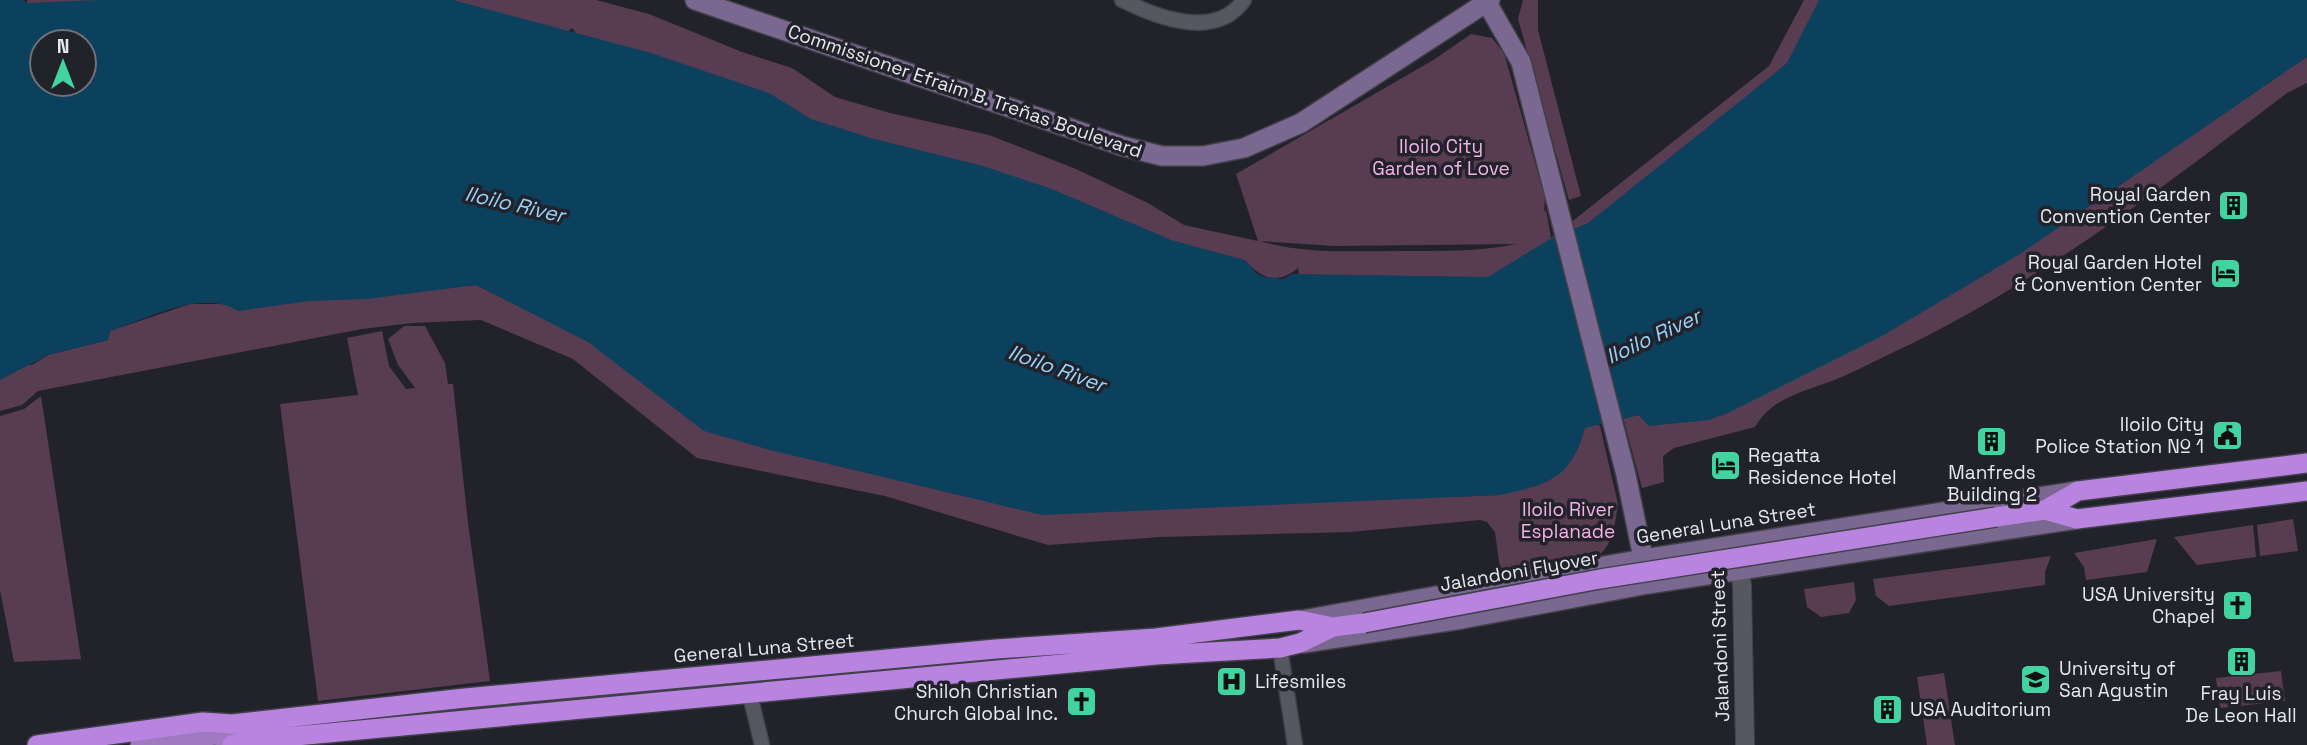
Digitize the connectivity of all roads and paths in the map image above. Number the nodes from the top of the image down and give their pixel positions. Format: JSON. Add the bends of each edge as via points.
{"nodes":[{"id":1,"x":695,"y":0,"type":"edge"},
{"id":2,"x":1122,"y":0,"type":"edge"},
{"id":3,"x":1244,"y":0,"type":"edge"},
{"id":4,"x":1487,"y":1,"type":"edge"},
{"id":5,"x":2307,"y":463,"type":"edge"},
{"id":6,"x":2078,"y":491,"type":"junction"},
{"id":7,"x":2307,"y":491,"type":"edge"},
{"id":8,"x":2045,"y":510,"type":"junction"},
{"id":9,"x":2077,"y":519,"type":"junction"},
{"id":10,"x":1734,"y":545,"type":"junction"},
{"id":11,"x":1643,"y":559,"type":"junction"},
{"id":12,"x":1741,"y":572,"type":"junction"},
{"id":13,"x":1648,"y":584,"type":"junction"},
{"id":14,"x":1300,"y":620,"type":"junction"},
{"id":15,"x":1333,"y":626,"type":"junction"},
{"id":16,"x":1290,"y":645,"type":"junction"},
{"id":17,"x":807,"y":667,"type":"junction"},
{"id":18,"x":808,"y":690,"type":"junction"},
{"id":19,"x":750,"y":695,"type":"junction"},
{"id":20,"x":231,"y":736,"type":"edge"},
{"id":21,"x":329,"y":739,"type":"edge"},
{"id":22,"x":37,"y":745,"type":"edge"},
{"id":23,"x":140,"y":745,"type":"edge"},
{"id":24,"x":762,"y":745,"type":"edge"},
{"id":25,"x":1295,"y":745,"type":"edge"},
{"id":26,"x":1745,"y":745,"type":"edge"}],
"edges":[{"from":1,"to":4,"type":"main road","name":"Commissioner Efraim B. Treñas Boulevard","via":[[1162,156],[1203,156],[1244,148],[1301,123]]},
{"from":2,"to":3,"type":"street","via":[[1203,24],[1221,20]]},
{"from":4,"to":11,"type":"main road","via":[[1521,62]]},
{"from":5,"to":6,"type":"highway","name":"General Luna Street"},
{"from":6,"to":8,"type":"highway","name":"General Luna Street"},
{"from":6,"to":10,"type":"main road","name":"General Luna Street"},
{"from":7,"to":9,"type":"highway","name":"General Luna Street"},
{"from":8,"to":9,"type":"highway","name":"General Luna Street"},
{"from":8,"to":15,"type":"highway","name":"Jalandoni Flyover","bridge":true},
{"from":9,"to":12,"type":"main road","name":"General Luna Street"},
{"from":10,"to":11,"type":"main road","name":"General Luna Street"},
{"from":10,"to":12,"type":"street","name":"Jalandoni Street"},
{"from":11,"to":13,"type":"main road"},
{"from":11,"to":14,"type":"main road","name":"General Luna Street"},
{"from":12,"to":13,"type":"main road","name":"General Luna Street"},
{"from":12,"to":26,"type":"street","name":"Jalandoni Street"},
{"from":13,"to":16,"type":"main road","name":"General Luna Street"},
{"from":14,"to":15,"type":"highway","name":"General Luna Street"},
{"from":14,"to":17,"type":"highway","name":"General Luna Street","via":[[1156,638]]},
{"from":15,"to":16,"type":"highway","name":"General Luna Street"},
{"from":16,"to":18,"type":"highway","name":"General Luna Street"},
{"from":16,"to":25,"type":"street"},
{"from":17,"to":18,"type":"highway"},
{"from":17,"to":20,"type":"highway","name":"General Luna Street","via":[[345,710]]},
{"from":18,"to":19,"type":"highway","name":"General Luna Street"},
{"from":19,"to":21,"type":"highway","name":"General Luna Street"},
{"from":19,"to":24,"type":"street"},
{"from":20,"to":21,"type":"highway","name":"General Luna Street"},
{"from":20,"to":22,"type":"highway","name":"General Luna Street","via":[[203,722]]},
{"from":20,"to":23,"type":"main road"}]}
